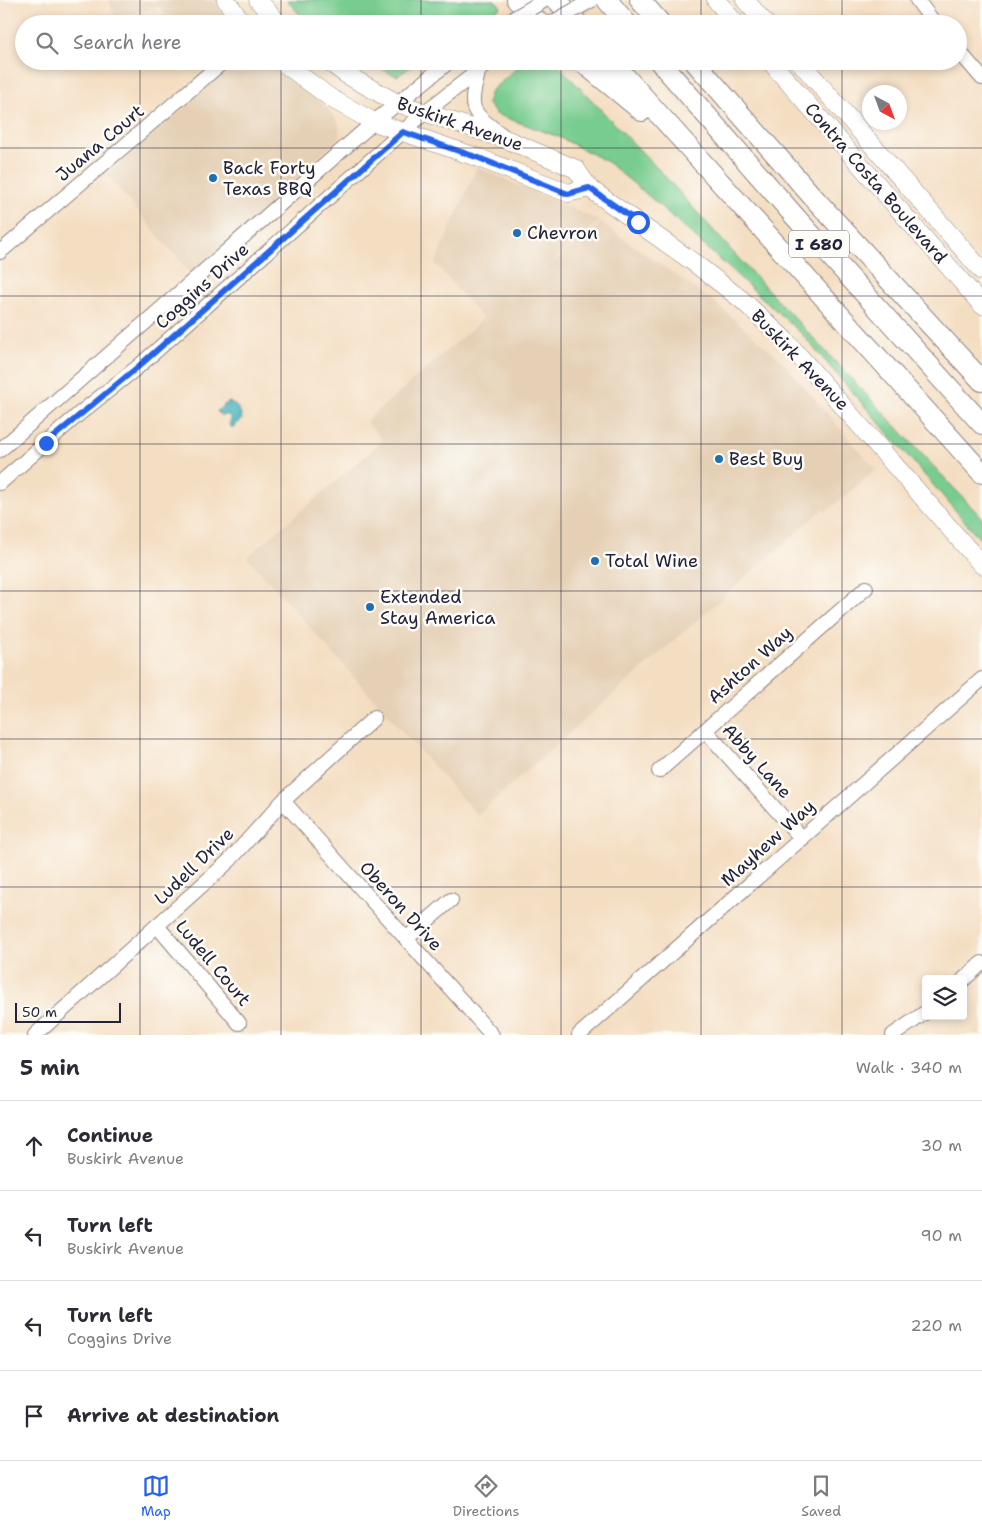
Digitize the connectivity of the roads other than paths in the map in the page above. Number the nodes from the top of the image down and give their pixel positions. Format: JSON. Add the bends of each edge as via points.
{"nodes":[{"id":1,"x":226,"y":0,"type":"edge"},
{"id":2,"x":258,"y":0,"type":"edge"},
{"id":3,"x":517,"y":0,"type":"edge"},
{"id":4,"x":546,"y":0,"type":"edge"},
{"id":5,"x":558,"y":0,"type":"edge"},
{"id":6,"x":592,"y":0,"type":"edge"},
{"id":7,"x":607,"y":0,"type":"edge"},
{"id":8,"x":640,"y":0,"type":"edge"},
{"id":9,"x":716,"y":0,"type":"edge"},
{"id":10,"x":744,"y":0,"type":"edge"},
{"id":11,"x":917,"y":0,"type":"edge"},
{"id":12,"x":237,"y":15,"type":"edge"},
{"id":13,"x":271,"y":15,"type":"edge"},
{"id":14,"x":520,"y":15,"type":"edge"},
{"id":15,"x":531,"y":15,"type":"edge"},
{"id":16,"x":566,"y":15,"type":"edge"},
{"id":17,"x":570,"y":15,"type":"edge"},
{"id":18,"x":620,"y":15,"type":"edge"},
{"id":19,"x":654,"y":15,"type":"edge"},
{"id":20,"x":729,"y":15,"type":"edge"},
{"id":21,"x":735,"y":15,"type":"edge"},
{"id":22,"x":758,"y":15,"type":"edge"},
{"id":23,"x":928,"y":15,"type":"edge"},
{"id":24,"x":967,"y":60,"type":"edge"},
{"id":25,"x":213,"y":70,"type":"edge"},
{"id":26,"x":292,"y":70,"type":"edge"},
{"id":27,"x":343,"y":70,"type":"edge"},
{"id":28,"x":439,"y":70,"type":"edge"},
{"id":29,"x":478,"y":70,"type":"edge"},
{"id":30,"x":479,"y":70,"type":"edge"},
{"id":31,"x":592,"y":70,"type":"edge"},
{"id":32,"x":619,"y":70,"type":"edge"},
{"id":33,"x":667,"y":70,"type":"edge"},
{"id":34,"x":702,"y":70,"type":"edge"},
{"id":35,"x":778,"y":70,"type":"edge"},
{"id":36,"x":807,"y":70,"type":"edge"},
{"id":37,"x":982,"y":78,"type":"edge"},
{"id":38,"x":397,"y":103,"type":"junction"},
{"id":39,"x":425,"y":112,"type":"junction"},
{"id":40,"x":374,"y":122,"type":"junction"},
{"id":41,"x":403,"y":132,"type":"junction"},
{"id":42,"x":508,"y":140,"type":"junction"},
{"id":43,"x":687,"y":148,"type":"junction"},
{"id":44,"x":589,"y":188,"type":"junction"},
{"id":45,"x":0,"y":252,"type":"edge"},
{"id":46,"x":982,"y":271,"type":"edge"},
{"id":47,"x":982,"y":305,"type":"edge"},
{"id":48,"x":982,"y":381,"type":"edge"},
{"id":49,"x":982,"y":424,"type":"edge"},
{"id":50,"x":0,"y":450,"type":"edge"},
{"id":51,"x":982,"y":473,"type":"edge"},
{"id":52,"x":0,"y":483,"type":"edge"},
{"id":53,"x":982,"y":564,"type":"edge"},
{"id":54,"x":866,"y":588,"type":"dead end"},
{"id":55,"x":982,"y":679,"type":"edge"},
{"id":56,"x":374,"y":718,"type":"dead end"},
{"id":57,"x":705,"y":730,"type":"junction"},
{"id":58,"x":659,"y":771,"type":"dead end"},
{"id":59,"x":282,"y":802,"type":"junction"},
{"id":60,"x":802,"y":839,"type":"junction"},
{"id":61,"x":451,"y":900,"type":"dead end"},
{"id":62,"x":158,"y":927,"type":"junction"},
{"id":63,"x":406,"y":939,"type":"junction"},
{"id":64,"x":982,"y":963,"type":"edge"},
{"id":65,"x":967,"y":976,"type":"edge"},
{"id":66,"x":922,"y":1015,"type":"edge"},
{"id":67,"x":239,"y":1023,"type":"dead end"},
{"id":68,"x":35,"y":1035,"type":"edge"},
{"id":69,"x":492,"y":1035,"type":"edge"},
{"id":70,"x":580,"y":1035,"type":"edge"},
{"id":71,"x":893,"y":1035,"type":"edge"}],
"edges":[{"from":1,"to":12,"type":"main road"},
{"from":2,"to":13,"type":"main road"},
{"from":3,"to":15,"type":"highway"},
{"from":4,"to":14,"type":"street","bridge":true},
{"from":5,"to":17,"type":"highway"},
{"from":6,"to":16,"type":"street","bridge":true},
{"from":7,"to":18,"type":"highway"},
{"from":8,"to":19,"type":"highway"},
{"from":9,"to":20,"type":"main road"},
{"from":10,"to":21,"type":"street"},
{"from":10,"to":22,"type":"main road"},
{"from":11,"to":23,"type":"street"},
{"from":24,"to":37,"type":"street"},
{"from":25,"to":45,"type":"street","name":"Juana Court"},
{"from":26,"to":40,"type":"main road","name":"Buskirk Avenue","via":[[332,99]]},
{"from":27,"to":38,"type":"main road","name":"Buskirk Avenue"},
{"from":28,"to":38,"type":"street","name":"Coggins Drive"},
{"from":29,"to":39,"type":"street","name":"Coggins Drive"},
{"from":30,"to":42,"type":"street","via":[[472,107]]},
{"from":31,"to":43,"type":"highway"},
{"from":32,"to":43,"type":"highway","number":"I 680"},
{"from":33,"to":49,"type":"highway","number":"I 680"},
{"from":34,"to":48,"type":"highway","number":"I 680"},
{"from":35,"to":47,"type":"main road","name":"Contra Costa Boulevard"},
{"from":36,"to":46,"type":"main road","name":"Contra Costa Boulevard"},
{"from":38,"to":39,"type":"main road","name":"Buskirk Avenue"},
{"from":38,"to":40,"type":"street","name":"Coggins Drive"},
{"from":39,"to":41,"type":"street","name":"Coggins Drive"},
{"from":39,"to":42,"type":"main road","name":"Buskirk Avenue"},
{"from":40,"to":41,"type":"main road","name":"Buskirk Avenue"},
{"from":40,"to":50,"type":"street","name":"Coggins Drive"},
{"from":41,"to":44,"type":"main road","name":"Buskirk Avenue","via":[[568,194]]},
{"from":41,"to":52,"type":"street","name":"Coggins Drive","via":[[139,366]]},
{"from":42,"to":44,"type":"main road","name":"Buskirk Avenue","via":[[576,169]]},
{"from":43,"to":51,"type":"highway","number":"I 680"},
{"from":44,"to":53,"type":"main road","name":"Buskirk Avenue","via":[[700,267],[785,340]]},
{"from":54,"to":57,"type":"street","name":"Ashton Way"},
{"from":55,"to":60,"type":"street","name":"Mayhew Way"},
{"from":56,"to":59,"type":"street","name":"Ludell Drive"},
{"from":57,"to":58,"type":"street","name":"Ashton Way"},
{"from":57,"to":60,"type":"street","name":"Abby Lane"},
{"from":59,"to":62,"type":"street","name":"Ludell Drive","via":[[229,861]]},
{"from":59,"to":63,"type":"street","name":"Oberon Drive"},
{"from":60,"to":70,"type":"street","name":"Mayhew Way"},
{"from":61,"to":63,"type":"street"},
{"from":62,"to":67,"type":"street","name":"Ludell Court"},
{"from":62,"to":68,"type":"street","name":"Ludell Drive"},
{"from":63,"to":69,"type":"street","name":"Oberon Drive"},
{"from":64,"to":65,"type":"street"},
{"from":66,"to":71,"type":"street"}]}
